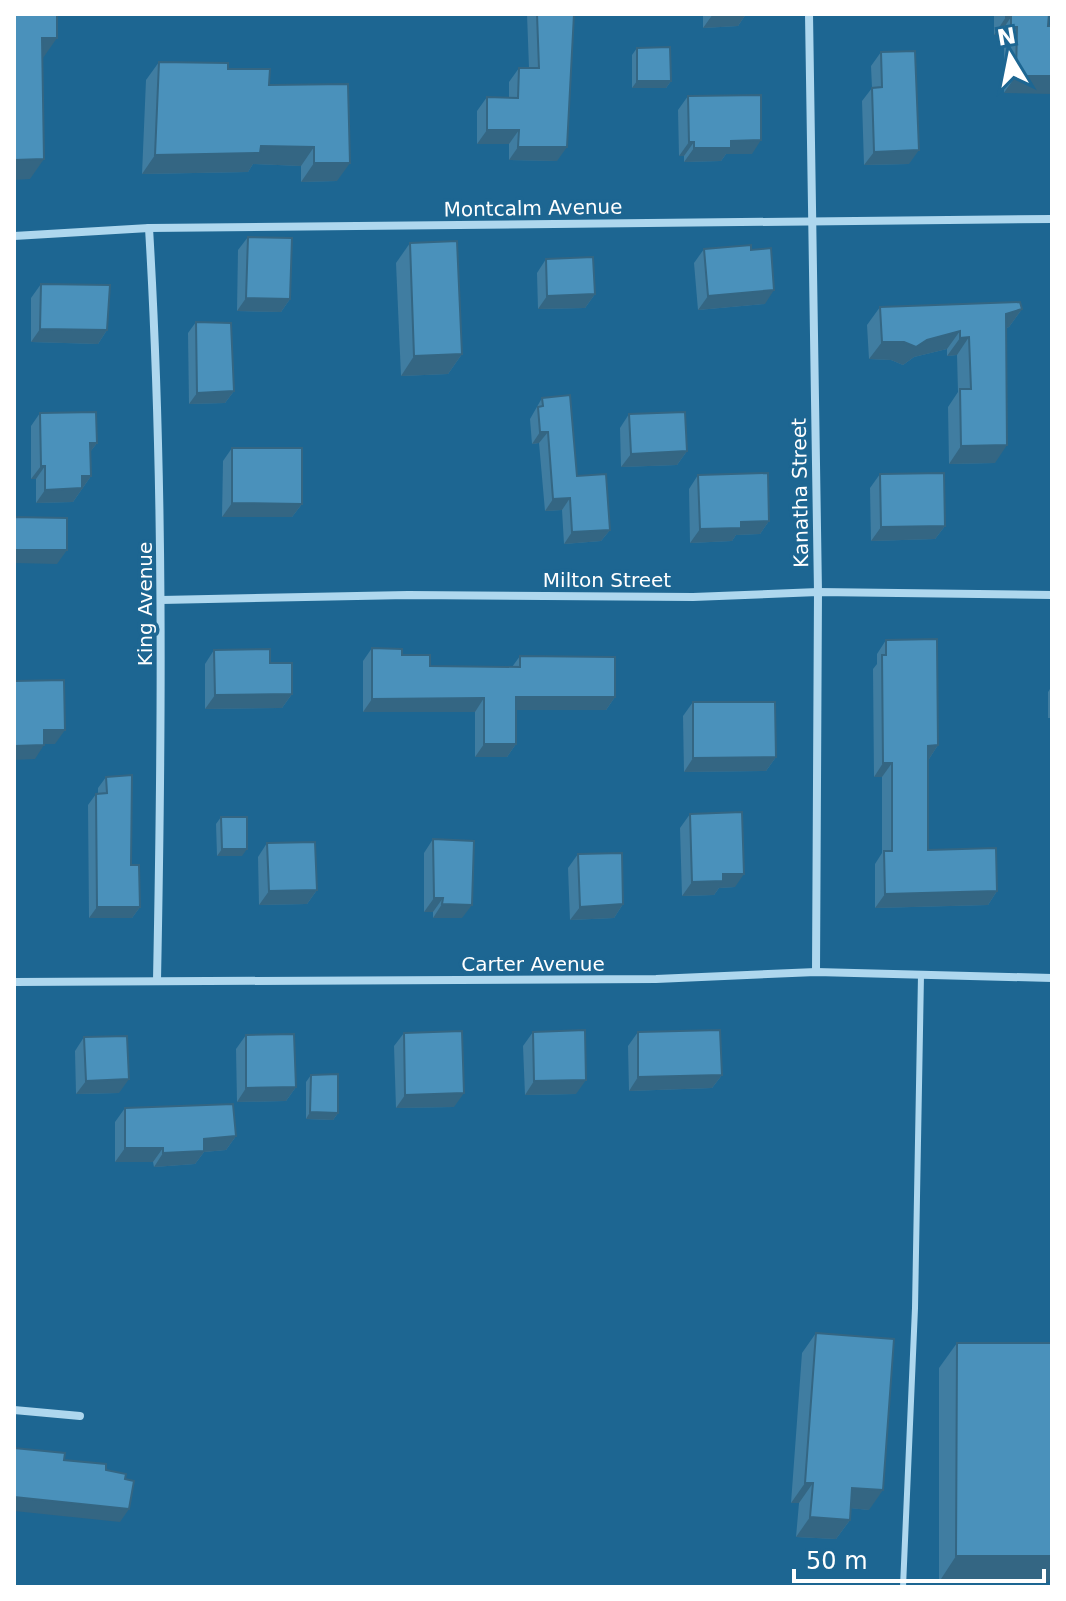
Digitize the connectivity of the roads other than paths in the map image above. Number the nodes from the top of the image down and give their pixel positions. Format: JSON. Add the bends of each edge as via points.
{"nodes":[{"id":1,"x":809,"y":14,"type":"edge"},
{"id":2,"x":810,"y":219,"type":"junction"},
{"id":3,"x":1052,"y":219,"type":"edge"},
{"id":4,"x":149,"y":228,"type":"junction"},
{"id":5,"x":14,"y":236,"type":"edge"},
{"id":6,"x":818,"y":592,"type":"junction"},
{"id":7,"x":1052,"y":595,"type":"edge"},
{"id":8,"x":161,"y":600,"type":"junction"},
{"id":9,"x":816,"y":972,"type":"junction"},
{"id":10,"x":921,"y":975,"type":"junction"},
{"id":11,"x":1052,"y":978,"type":"edge"},
{"id":12,"x":157,"y":980,"type":"junction"},
{"id":13,"x":14,"y":982,"type":"edge"},
{"id":14,"x":14,"y":1410,"type":"edge"},
{"id":15,"x":80,"y":1416,"type":"dead end"},
{"id":16,"x":903,"y":1587,"type":"edge"}],
"edges":[{"from":1,"to":2,"type":"street","name":"Kanatha Street"},
{"from":2,"to":3,"type":"street","name":"Montcalm Avenue"},
{"from":2,"to":4,"type":"street","name":"Montcalm Avenue"},
{"from":2,"to":6,"type":"street","name":"Kanatha Street"},
{"from":4,"to":5,"type":"street","name":"Montcalm Avenue"},
{"from":4,"to":8,"type":"street","name":"King Avenue","via":[[160,408]]},
{"from":6,"to":7,"type":"street","name":"Milton Street"},
{"from":6,"to":8,"type":"street","name":"Milton Street"},
{"from":6,"to":9,"type":"street","name":"Kanatha Street"},
{"from":8,"to":12,"type":"street","name":"King Avenue"},
{"from":9,"to":10,"type":"street","name":"Carter Avenue"},
{"from":9,"to":12,"type":"street","name":"Carter Avenue","via":[[656,979]]},
{"from":10,"to":11,"type":"street","name":"Carter Avenue"},
{"from":10,"to":16,"type":"lane"},
{"from":12,"to":13,"type":"street","name":"Carter Avenue"},
{"from":14,"to":15,"type":"street"}]}
